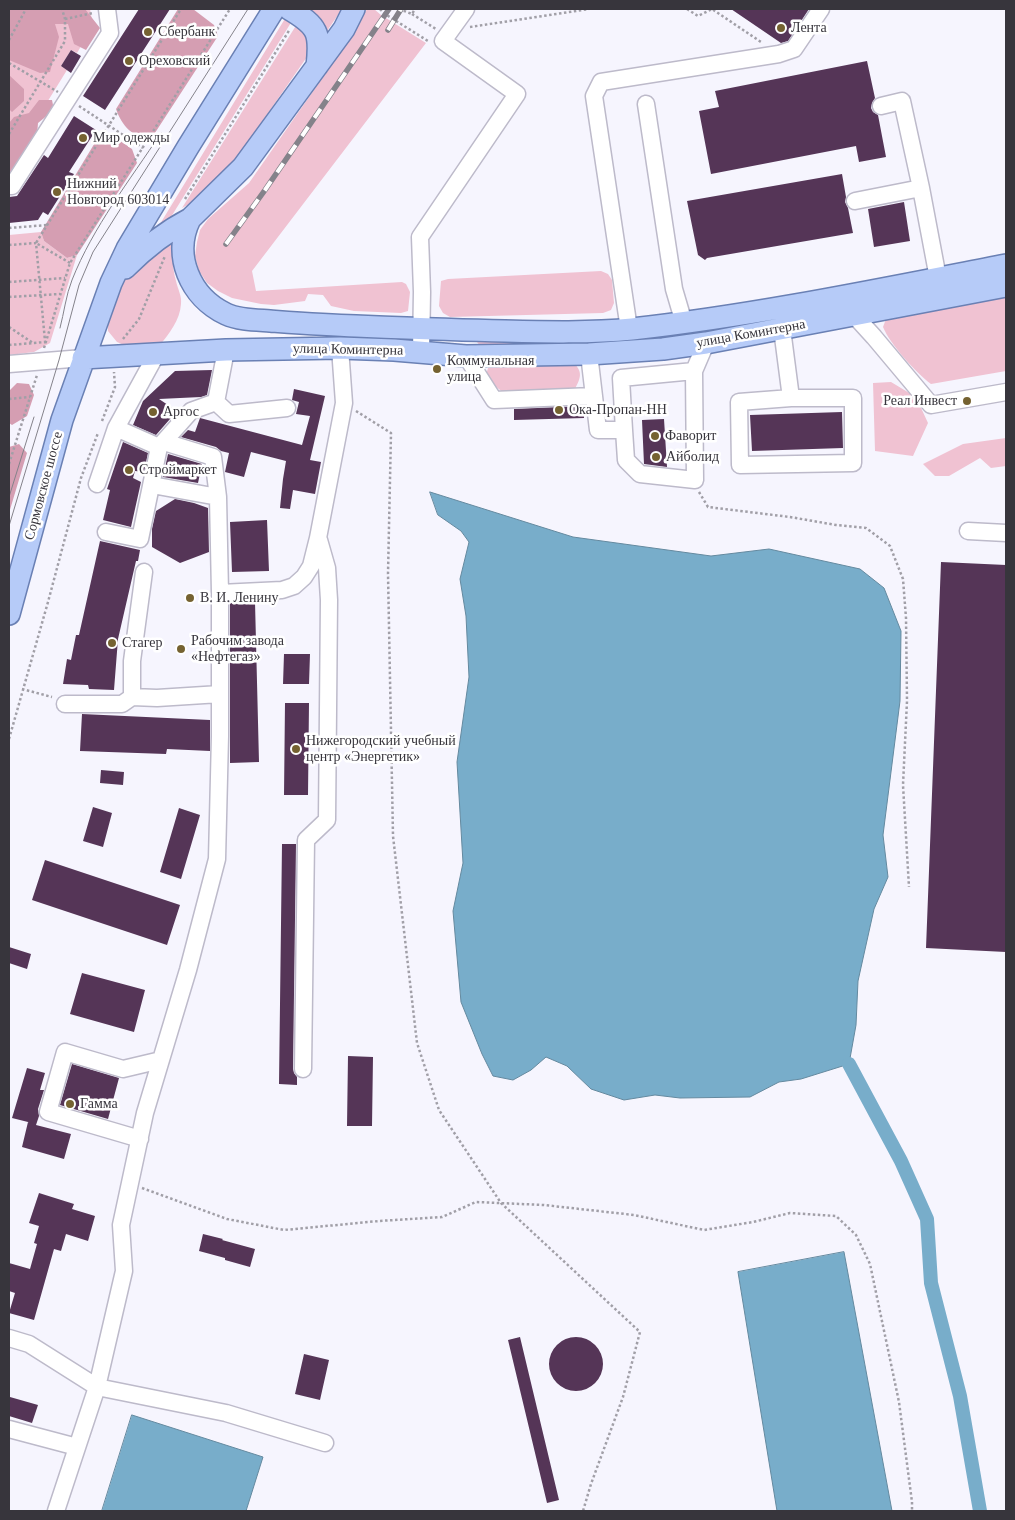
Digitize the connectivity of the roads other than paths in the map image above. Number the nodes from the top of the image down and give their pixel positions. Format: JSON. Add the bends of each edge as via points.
{"nodes":[{"id":1,"x":107,"y":9,"type":"edge"},
{"id":2,"x":274,"y":9,"type":"edge"},
{"id":3,"x":354,"y":9,"type":"edge"},
{"id":4,"x":466,"y":9,"type":"edge"},
{"id":5,"x":821,"y":9,"type":"edge"},
{"id":6,"x":294,"y":12,"type":"edge"},
{"id":7,"x":317,"y":66,"type":"junction"},
{"id":8,"x":646,"y":104,"type":"dead end"},
{"id":9,"x":881,"y":106,"type":"dead end"},
{"id":10,"x":9,"y":186,"type":"edge"},
{"id":11,"x":920,"y":188,"type":"junction"},
{"id":12,"x":855,"y":201,"type":"dead end"},
{"id":13,"x":188,"y":210,"type":"junction"},
{"id":14,"x":1006,"y":265,"type":"edge"},
{"id":15,"x":938,"y":278,"type":"junction"},
{"id":16,"x":111,"y":283,"type":"junction"},
{"id":17,"x":1006,"y":286,"type":"edge"},
{"id":18,"x":778,"y":308,"type":"junction"},
{"id":19,"x":854,"y":315,"type":"junction"},
{"id":20,"x":684,"y":323,"type":"junction"},
{"id":21,"x":422,"y":328,"type":"junction"},
{"id":22,"x":629,"y":329,"type":"junction"},
{"id":23,"x":782,"y":329,"type":"junction"},
{"id":24,"x":706,"y":343,"type":"junction"},
{"id":25,"x":340,"y":348,"type":"junction"},
{"id":26,"x":226,"y":350,"type":"junction"},
{"id":27,"x":421,"y":352,"type":"junction"},
{"id":28,"x":589,"y":354,"type":"junction"},
{"id":29,"x":156,"y":355,"type":"junction"},
{"id":30,"x":466,"y":356,"type":"junction"},
{"id":31,"x":83,"y":358,"type":"junction"},
{"id":32,"x":9,"y":364,"type":"edge"},
{"id":33,"x":694,"y":371,"type":"junction"},
{"id":34,"x":1006,"y":392,"type":"edge"},
{"id":35,"x":593,"y":396,"type":"junction"},
{"id":36,"x":791,"y":398,"type":"junction"},
{"id":37,"x":216,"y":402,"type":"junction"},
{"id":38,"x":287,"y":408,"type":"dead end"},
{"id":39,"x":109,"y":426,"type":"junction"},
{"id":40,"x":624,"y":430,"type":"junction"},
{"id":41,"x":162,"y":444,"type":"junction"},
{"id":42,"x":97,"y":484,"type":"dead end"},
{"id":43,"x":152,"y":484,"type":"junction"},
{"id":44,"x":218,"y":497,"type":"junction"},
{"id":45,"x":968,"y":531,"type":"dead end"},
{"id":46,"x":106,"y":532,"type":"dead end"},
{"id":47,"x":1006,"y":533,"type":"edge"},
{"id":48,"x":318,"y":538,"type":"junction"},
{"id":49,"x":144,"y":572,"type":"dead end"},
{"id":50,"x":220,"y":592,"type":"junction"},
{"id":51,"x":9,"y":614,"type":"edge"},
{"id":52,"x":220,"y":694,"type":"junction"},
{"id":53,"x":132,"y":696,"type":"junction"},
{"id":54,"x":60,"y":701,"type":"road end"},
{"id":55,"x":161,"y":1060,"type":"junction"},
{"id":56,"x":303,"y":1069,"type":"dead end"},
{"id":57,"x":140,"y":1139,"type":"junction"},
{"id":58,"x":9,"y":1338,"type":"edge"},
{"id":59,"x":97,"y":1387,"type":"junction"},
{"id":60,"x":9,"y":1429,"type":"edge"},
{"id":61,"x":325,"y":1442,"type":"dead end"},
{"id":62,"x":77,"y":1447,"type":"junction"},
{"id":63,"x":56,"y":1511,"type":"edge"}],
"edges":[{"from":1,"to":10,"type":"street","via":[[110,33],[12,186]]},
{"from":2,"to":16,"type":"main road","via":[[127,249]]},
{"from":3,"to":7,"type":"main road","via":[[344,29]]},
{"from":4,"to":21,"type":"street","via":[[440,35],[516,94],[420,237]]},
{"from":5,"to":22,"type":"street","via":[[794,49],[779,54],[601,82],[594,96]]},
{"from":6,"to":7,"type":"main road","via":[[316,31],[319,40]]},
{"from":7,"to":13,"type":"main road","via":[[243,168],[233,179]]},
{"from":8,"to":20,"type":"street","via":[[674,289]]},
{"from":9,"to":11,"type":"street","via":[[902,101]]},
{"from":11,"to":12,"type":"street"},
{"from":11,"to":15,"type":"street"},
{"from":13,"to":16,"type":"main road","via":[[174,227],[144,249]]},
{"from":13,"to":21,"type":"main road","name":"улица Коминтерна","via":[[183,251],[188,272],[202,297],[226,314],[314,325]]},
{"from":14,"to":15,"type":"main road","name":"улица Коминтерна"},
{"from":15,"to":18,"type":"main road","name":"улица Коминтерна"},
{"from":16,"to":31,"type":"main road"},
{"from":17,"to":19,"type":"main road","name":"улица Коминтерна"},
{"from":18,"to":20,"type":"main road","name":"улица Коминтерна"},
{"from":18,"to":23,"type":"main road"},
{"from":19,"to":23,"type":"main road","name":"улица Коминтерна"},
{"from":19,"to":34,"type":"street","via":[[931,405]]},
{"from":20,"to":22,"type":"main road","name":"улица Коминтерна"},
{"from":21,"to":22,"type":"main road","name":"улица Коминтерна","via":[[566,332]]},
{"from":21,"to":27,"type":"street"},
{"from":23,"to":24,"type":"main road","name":"улица Коминтерна"},
{"from":23,"to":36,"type":"street"},
{"from":24,"to":28,"type":"main road","name":"улица Коминтерна"},
{"from":24,"to":33,"type":"street"},
{"from":25,"to":26,"type":"main road","name":"улица Коминтерна"},
{"from":25,"to":27,"type":"main road","name":"улица Коминтерна"},
{"from":25,"to":48,"type":"street","via":[[344,403]]},
{"from":26,"to":29,"type":"main road","name":"улица Коминтерна"},
{"from":26,"to":37,"type":"street"},
{"from":27,"to":30,"type":"main road","name":"улица Коминтерна"},
{"from":28,"to":30,"type":"main road","name":"улица Коминтерна"},
{"from":28,"to":35,"type":"street"},
{"from":29,"to":31,"type":"main road","name":"улица Коминтерна"},
{"from":29,"to":39,"type":"street"},
{"from":30,"to":35,"type":"street","via":[[494,400]]},
{"from":31,"to":32,"type":"street"},
{"from":31,"to":51,"type":"main road","name":"Сормовское шоссе","via":[[62,420]]},
{"from":33,"to":40,"type":"street","via":[[621,378]]},
{"from":33,"to":40,"type":"street","via":[[695,480],[640,474],[626,460]]},
{"from":35,"to":40,"type":"street","via":[[598,430]]},
{"from":36,"to":36,"type":"street","via":[[853,398],[853,463],[740,465],[739,402]]},
{"from":37,"to":38,"type":"street","via":[[229,414]]},
{"from":37,"to":41,"type":"street","via":[[191,411]]},
{"from":39,"to":41,"type":"street"},
{"from":39,"to":42,"type":"street"},
{"from":41,"to":43,"type":"street"},
{"from":41,"to":44,"type":"street","via":[[213,457]]},
{"from":43,"to":44,"type":"street"},
{"from":43,"to":46,"type":"street","via":[[140,540]]},
{"from":44,"to":50,"type":"street"},
{"from":45,"to":47,"type":"street"},
{"from":48,"to":50,"type":"street","via":[[311,566],[294,586],[282,590]]},
{"from":48,"to":56,"type":"street","via":[[327,568],[329,600],[327,820],[306,840]]},
{"from":49,"to":53,"type":"street","via":[[132,661]]},
{"from":50,"to":52,"type":"street"},
{"from":52,"to":53,"type":"street","via":[[157,698]]},
{"from":52,"to":55,"type":"street","via":[[217,859]]},
{"from":53,"to":54,"type":"street","via":[[122,704]]},
{"from":55,"to":57,"type":"street"},
{"from":55,"to":57,"type":"street","via":[[123,1069],[66,1052],[48,1112]]},
{"from":57,"to":59,"type":"street","via":[[121,1225],[124,1271]]},
{"from":58,"to":59,"type":"street","via":[[29,1344]]},
{"from":59,"to":61,"type":"street","via":[[226,1413]]},
{"from":59,"to":62,"type":"street"},
{"from":60,"to":62,"type":"street"},
{"from":62,"to":63,"type":"street"}]}
